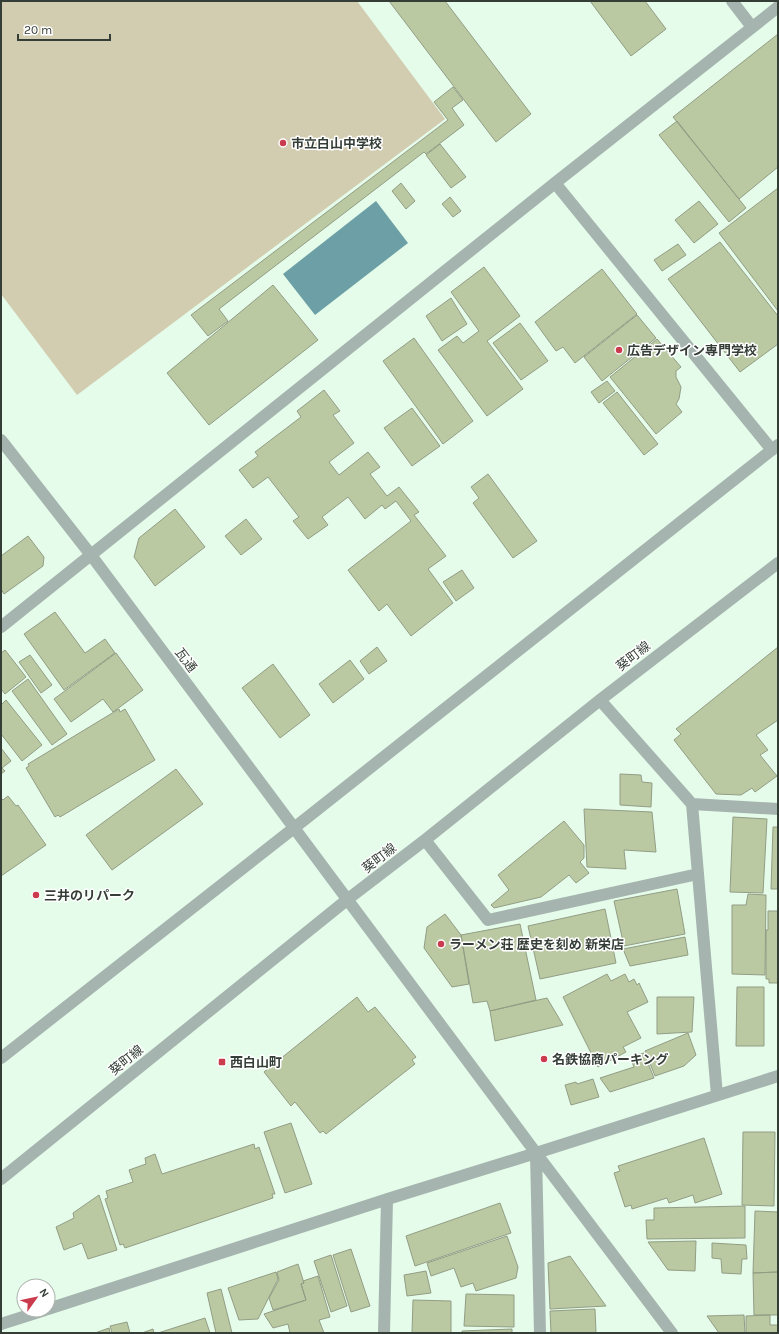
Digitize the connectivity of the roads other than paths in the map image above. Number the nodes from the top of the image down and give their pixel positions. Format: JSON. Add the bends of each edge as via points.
{"nodes":[{"id":1,"x":732,"y":1,"type":"edge"},
{"id":2,"x":778,"y":6,"type":"edge"},
{"id":3,"x":752,"y":27,"type":"junction"},
{"id":4,"x":555,"y":183,"type":"junction"},
{"id":5,"x":1,"y":440,"type":"edge"},
{"id":6,"x":775,"y":447,"type":"edge"},
{"id":7,"x":91,"y":555,"type":"junction"},
{"id":8,"x":778,"y":563,"type":"edge"},
{"id":9,"x":1,"y":627,"type":"edge"},
{"id":10,"x":600,"y":700,"type":"junction"},
{"id":11,"x":692,"y":804,"type":"junction"},
{"id":12,"x":778,"y":809,"type":"edge"},
{"id":13,"x":294,"y":828,"type":"junction"},
{"id":14,"x":425,"y":840,"type":"junction"},
{"id":15,"x":698,"y":874,"type":"junction"},
{"id":16,"x":348,"y":899,"type":"junction"},
{"id":17,"x":1,"y":1058,"type":"edge"},
{"id":18,"x":778,"y":1076,"type":"edge"},
{"id":19,"x":717,"y":1095,"type":"junction"},
{"id":20,"x":536,"y":1153,"type":"junction"},
{"id":21,"x":1,"y":1179,"type":"edge"},
{"id":22,"x":387,"y":1199,"type":"junction"},
{"id":23,"x":56,"y":1306,"type":"edge"},
{"id":24,"x":20,"y":1318,"type":"edge"},
{"id":25,"x":1,"y":1324,"type":"edge"},
{"id":26,"x":384,"y":1333,"type":"edge"},
{"id":27,"x":540,"y":1333,"type":"edge"},
{"id":28,"x":672,"y":1333,"type":"edge"}],
"edges":[{"from":1,"to":3,"type":"street"},
{"from":2,"to":3,"type":"street"},
{"from":3,"to":4,"type":"street"},
{"from":4,"to":6,"type":"street"},
{"from":4,"to":7,"type":"street"},
{"from":5,"to":7,"type":"street","name":"瓦通"},
{"from":6,"to":13,"type":"street"},
{"from":7,"to":9,"type":"street"},
{"from":7,"to":13,"type":"street","name":"瓦通"},
{"from":8,"to":10,"type":"street","name":"葵町線"},
{"from":10,"to":11,"type":"street"},
{"from":10,"to":14,"type":"street","name":"葵町線"},
{"from":11,"to":12,"type":"street"},
{"from":11,"to":15,"type":"street"},
{"from":13,"to":16,"type":"street","name":"瓦通"},
{"from":13,"to":17,"type":"street"},
{"from":14,"to":15,"type":"street","via":[[488,920]]},
{"from":14,"to":16,"type":"street","name":"葵町線"},
{"from":15,"to":19,"type":"street"},
{"from":16,"to":20,"type":"street","name":"瓦通"},
{"from":16,"to":21,"type":"street","name":"葵町線"},
{"from":18,"to":19,"type":"street"},
{"from":19,"to":20,"type":"street"},
{"from":20,"to":22,"type":"street"},
{"from":20,"to":27,"type":"street"},
{"from":20,"to":28,"type":"street","name":"瓦通"},
{"from":22,"to":23,"type":"street"},
{"from":22,"to":26,"type":"street"},
{"from":24,"to":25,"type":"street"}]}
